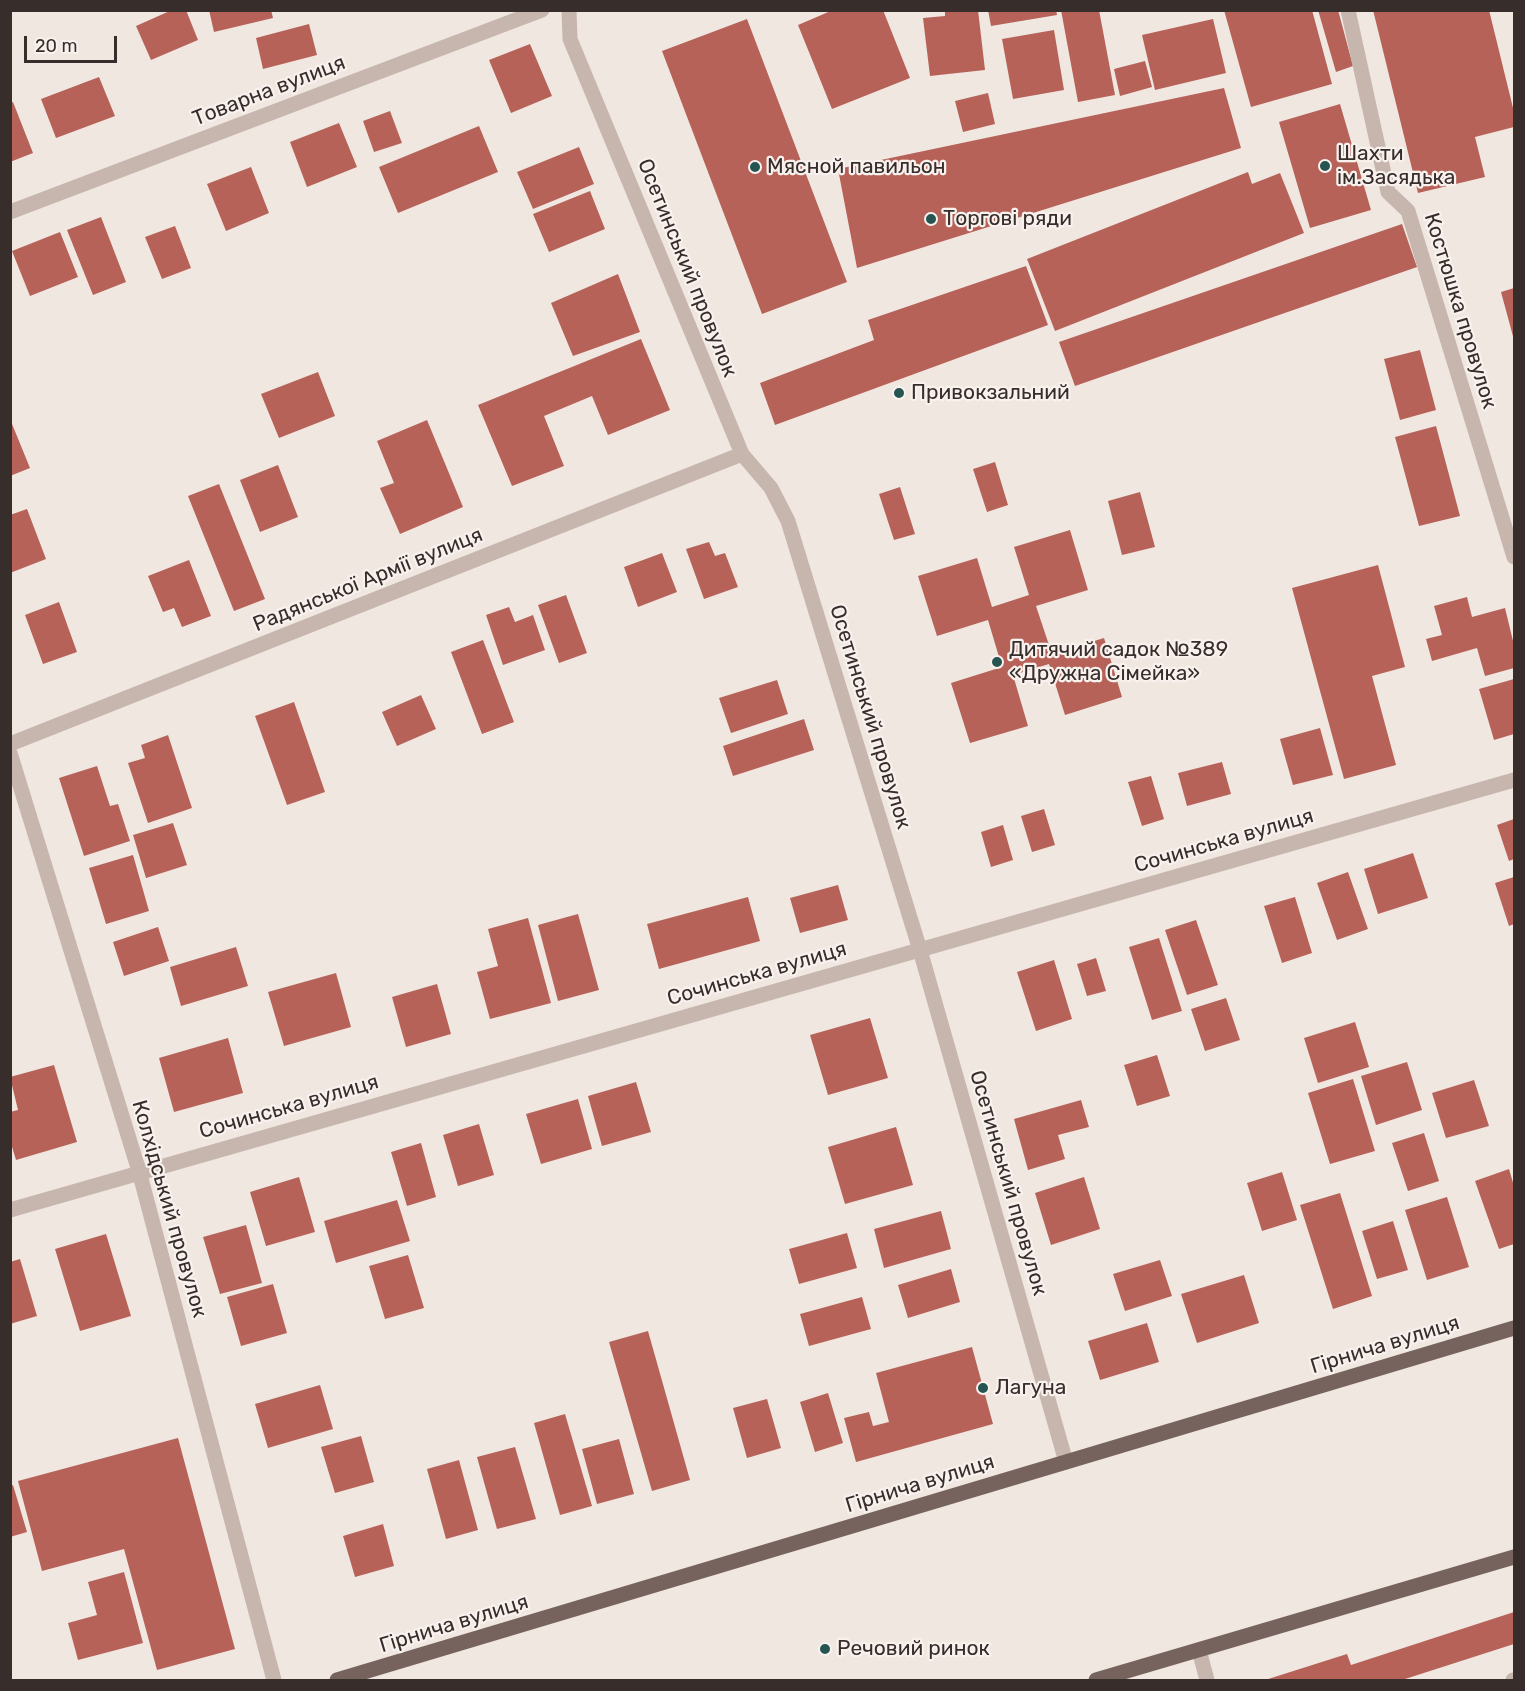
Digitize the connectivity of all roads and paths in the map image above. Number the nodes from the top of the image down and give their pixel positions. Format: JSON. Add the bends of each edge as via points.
{"nodes":[{"id":1,"x":542,"y":10,"type":"edge"},
{"id":2,"x":569,"y":10,"type":"edge"},
{"id":3,"x":1348,"y":10,"type":"edge"},
{"id":4,"x":10,"y":212,"type":"edge"},
{"id":5,"x":742,"y":454,"type":"junction"},
{"id":6,"x":1515,"y":557,"type":"edge"},
{"id":7,"x":10,"y":744,"type":"edge"},
{"id":8,"x":10,"y":753,"type":"edge"},
{"id":9,"x":1515,"y":780,"type":"edge"},
{"id":10,"x":920,"y":950,"type":"junction"},
{"id":11,"x":139,"y":1171,"type":"junction"},
{"id":12,"x":10,"y":1210,"type":"edge"},
{"id":13,"x":1515,"y":1328,"type":"edge"},
{"id":14,"x":1066,"y":1462,"type":"junction"},
{"id":15,"x":1515,"y":1557,"type":"edge"},
{"id":16,"x":1199,"y":1650,"type":"junction"},
{"id":17,"x":274,"y":1680,"type":"edge"},
{"id":18,"x":337,"y":1680,"type":"edge"},
{"id":19,"x":1096,"y":1680,"type":"edge"},
{"id":20,"x":1208,"y":1680,"type":"edge"}],
"edges":[{"from":1,"to":4,"type":"street","name":"Товарна вулиця"},
{"from":2,"to":5,"type":"street","name":"Осетинський провулок","via":[[570,39]]},
{"from":3,"to":6,"type":"street","name":"Костюшка провулок","via":[[1388,192],[1408,211]]},
{"from":5,"to":7,"type":"street","name":"Радянської Армії вулиця"},
{"from":5,"to":10,"type":"street","name":"Осетинський провулок","via":[[771,488],[788,521]]},
{"from":8,"to":11,"type":"street","name":"Колхідський провулок"},
{"from":9,"to":10,"type":"street","name":"Сочинська вулиця"},
{"from":10,"to":11,"type":"street","name":"Сочинська вулиця"},
{"from":10,"to":14,"type":"street","name":"Осетинський провулок"},
{"from":11,"to":12,"type":"street","name":"Сочинська вулиця"},
{"from":11,"to":17,"type":"street","name":"Колхідський провулок"},
{"from":13,"to":14,"type":"main road","name":"Гірнича вулиця"},
{"from":14,"to":18,"type":"main road","name":"Гірнича вулиця"},
{"from":15,"to":16,"type":"main road"},
{"from":16,"to":19,"type":"main road"},
{"from":16,"to":20,"type":"street"}]}
